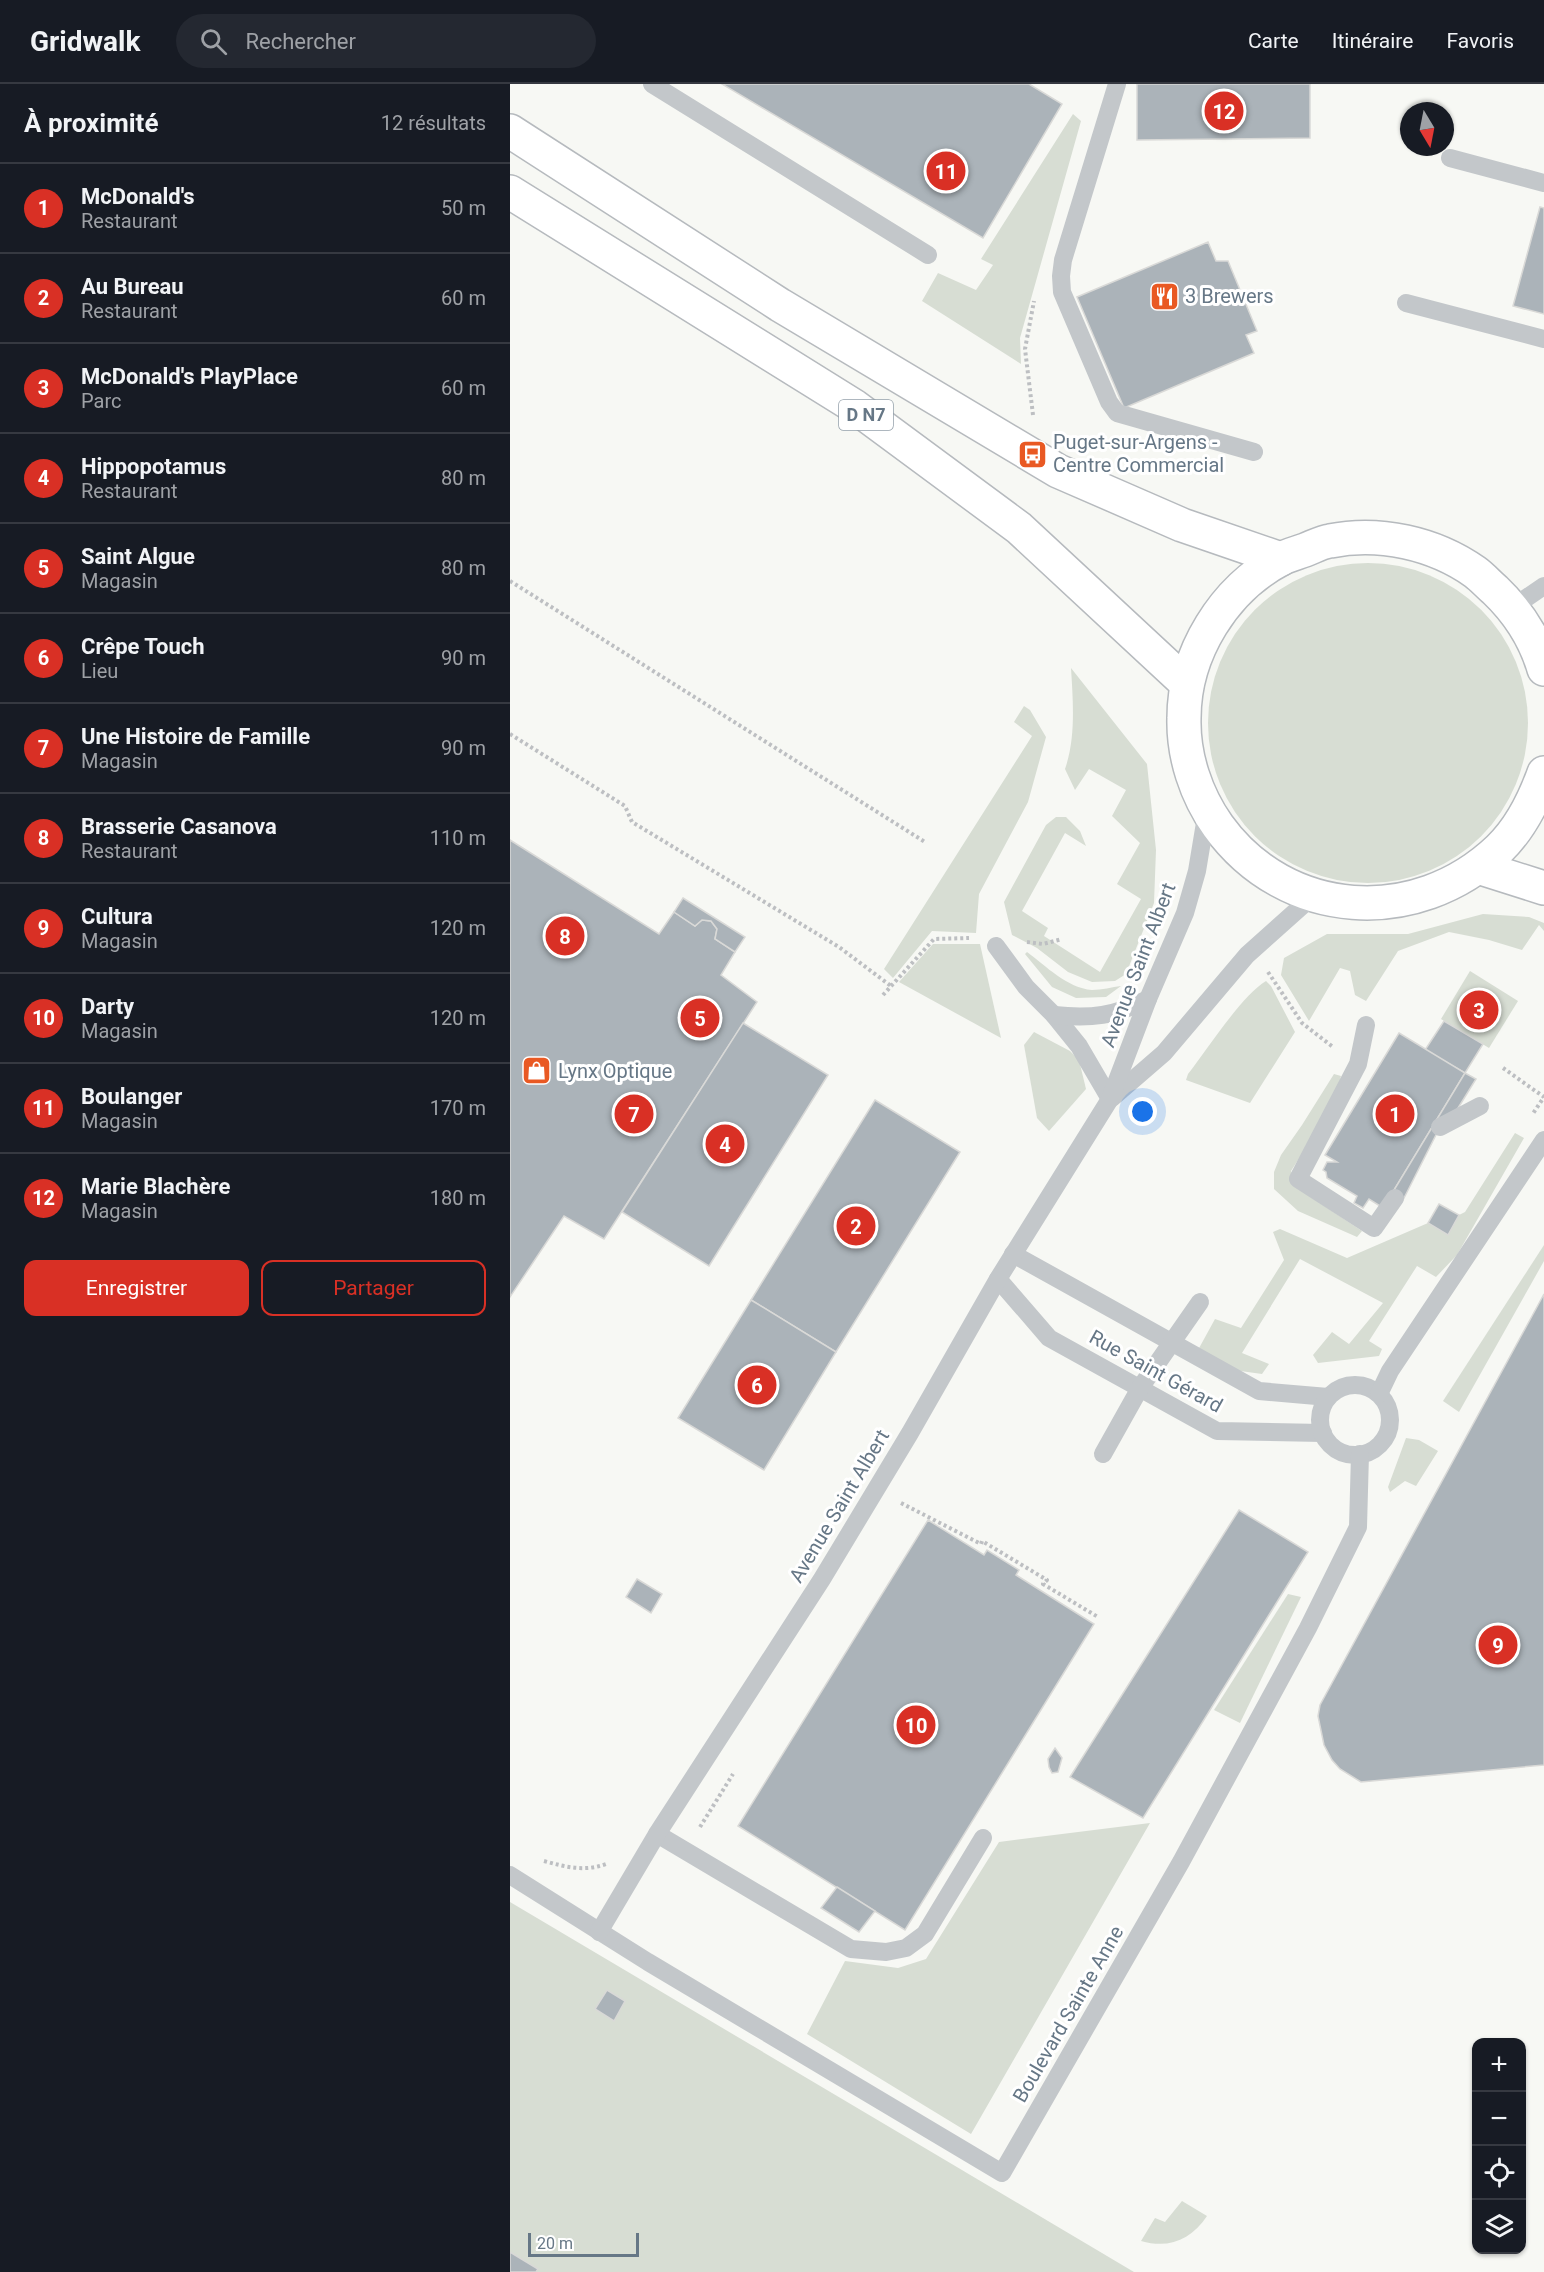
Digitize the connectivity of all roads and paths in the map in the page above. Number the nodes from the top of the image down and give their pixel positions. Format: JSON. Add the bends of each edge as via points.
{"nodes":[{"id":1,"x":652,"y":84,"type":"edge"},
{"id":2,"x":1117,"y":84,"type":"edge"},
{"id":3,"x":510,"y":131,"type":"edge"},
{"id":4,"x":1450,"y":158,"type":"dead end"},
{"id":5,"x":1544,"y":183,"type":"edge"},
{"id":6,"x":510,"y":192,"type":"edge"},
{"id":7,"x":928,"y":255,"type":"dead end"},
{"id":8,"x":1406,"y":303,"type":"dead end"},
{"id":9,"x":1544,"y":339,"type":"edge"},
{"id":10,"x":1254,"y":452,"type":"dead end"},
{"id":11,"x":1281,"y":559,"type":"junction"},
{"id":12,"x":510,"y":581,"type":"edge"},
{"id":13,"x":1544,"y":586,"type":"edge"},
{"id":14,"x":1513,"y":607,"type":"junction"},
{"id":15,"x":1544,"y":669,"type":"edge"},
{"id":16,"x":1187,"y":684,"type":"junction"},
{"id":17,"x":510,"y":734,"type":"edge"},
{"id":18,"x":1544,"y":773,"type":"edge"},
{"id":19,"x":1207,"y":811,"type":"junction"},
{"id":20,"x":925,"y":842,"type":"dead end"},
{"id":21,"x":1478,"y":867,"type":"junction"},
{"id":22,"x":1544,"y":888,"type":"edge"},
{"id":23,"x":1313,"y":896,"type":"junction"},
{"id":24,"x":975,"y":938,"type":"dead end"},
{"id":25,"x":1062,"y":939,"type":"dead end"},
{"id":26,"x":1024,"y":941,"type":"dead end"},
{"id":27,"x":996,"y":946,"type":"dead end"},
{"id":28,"x":1247,"y":955,"type":"junction"},
{"id":29,"x":891,"y":986,"type":"junction"},
{"id":30,"x":883,"y":995,"type":"dead end"},
{"id":31,"x":1148,"y":999,"type":"junction"},
{"id":32,"x":1054,"y":1014,"type":"junction"},
{"id":33,"x":1366,"y":1025,"type":"dead end"},
{"id":34,"x":1358,"y":1064,"type":"junction"},
{"id":35,"x":1503,"y":1068,"type":"dead end"},
{"id":36,"x":1110,"y":1099,"type":"junction"},
{"id":37,"x":1480,"y":1106,"type":"dead end"},
{"id":38,"x":1440,"y":1127,"type":"dead end"},
{"id":39,"x":1543,"y":1141,"type":"edge"},
{"id":40,"x":1395,"y":1198,"type":"dead end"},
{"id":41,"x":1013,"y":1254,"type":"junction"},
{"id":42,"x":998,"y":1279,"type":"junction"},
{"id":43,"x":1200,"y":1302,"type":"dead end"},
{"id":44,"x":1171,"y":1341,"type":"junction"},
{"id":45,"x":1140,"y":1388,"type":"junction"},
{"id":46,"x":1379,"y":1394,"type":"junction"},
{"id":47,"x":1328,"y":1397,"type":"junction"},
{"id":48,"x":1323,"y":1433,"type":"junction"},
{"id":49,"x":1103,"y":1454,"type":"dead end"},
{"id":50,"x":1360,"y":1454,"type":"junction"},
{"id":51,"x":910,"y":1507,"type":"dead end"},
{"id":52,"x":1098,"y":1617,"type":"dead end"},
{"id":53,"x":657,"y":1834,"type":"junction"},
{"id":54,"x":983,"y":1838,"type":"dead end"},
{"id":55,"x":540,"y":1860,"type":"dead end"},
{"id":56,"x":614,"y":1861,"type":"dead end"},
{"id":57,"x":510,"y":1875,"type":"edge"},
{"id":58,"x":600,"y":1932,"type":"junction"}],
"edges":[{"from":1,"to":7,"type":"lane"},
{"from":2,"to":10,"type":"lane","via":[[1064,260],[1062,292],[1117,413]]},
{"from":3,"to":11,"type":"main road","number":"D N7","via":[[780,305],[1058,471],[1182,525]]},
{"from":4,"to":5,"type":"lane"},
{"from":6,"to":16,"type":"main road","number":"D N7","via":[[854,406],[1019,528]]},
{"from":8,"to":9,"type":"lane"},
{"from":11,"to":14,"type":"main road","via":[[1329,541],[1381,537],[1431,548],[1476,572]]},
{"from":11,"to":16,"type":"main road","via":[[1248,581],[1220,611],[1200,646]]},
{"from":12,"to":20,"type":"path"},
{"from":13,"to":14,"type":"lane"},
{"from":14,"to":15,"type":"main road"},
{"from":16,"to":19,"type":"main road","via":[[1186,749]]},
{"from":17,"to":29,"type":"path","via":[[625,806],[632,822],[839,947]]},
{"from":18,"to":21,"type":"main road","via":[[1520,824]]},
{"from":19,"to":23,"type":"main road","via":[[1252,863]]},
{"from":19,"to":31,"type":"lane","name":"Avenue Saint Albert","via":[[1185,913]]},
{"from":21,"to":22,"type":"main road"},
{"from":21,"to":23,"type":"main road","via":[[1454,883],[1399,901],[1370,904]]},
{"from":23,"to":28,"type":"lane","name":"Avenue Saint Albert"},
{"from":24,"to":29,"type":"path","via":[[934,939]]},
{"from":25,"to":26,"type":"path","via":[[1043,944]]},
{"from":27,"to":32,"type":"lane","via":[[1026,987]]},
{"from":28,"to":34,"type":"path","via":[[1271,974],[1302,1023]]},
{"from":28,"to":36,"type":"lane","name":"Avenue Saint Albert","via":[[1164,1053]]},
{"from":29,"to":30,"type":"path"},
{"from":31,"to":32,"type":"lane","via":[[1108,1014]]},
{"from":31,"to":36,"type":"lane","name":"Avenue Saint Albert"},
{"from":32,"to":36,"type":"lane","via":[[1079,1046]]},
{"from":33,"to":34,"type":"lane"},
{"from":34,"to":40,"type":"lane","via":[[1298,1179],[1374,1228]]},
{"from":35,"to":39,"type":"path","via":[[1544,1097],[1522,1129]]},
{"from":36,"to":41,"type":"lane","name":"Avenue Saint Albert"},
{"from":37,"to":38,"type":"lane"},
{"from":39,"to":46,"type":"lane","via":[[1390,1371]]},
{"from":41,"to":42,"type":"lane","name":"Avenue Saint Albert"},
{"from":41,"to":44,"type":"lane","name":"Rue Saint Gérard"},
{"from":42,"to":45,"type":"lane","name":"Rue Saint Gérard","via":[[1049,1338]]},
{"from":42,"to":53,"type":"lane","name":"Avenue Saint Albert","via":[[822,1579]]},
{"from":43,"to":44,"type":"lane"},
{"from":44,"to":45,"type":"lane"},
{"from":44,"to":47,"type":"lane","name":"Rue Saint Gérard","via":[[1259,1391]]},
{"from":45,"to":48,"type":"lane","name":"Rue Saint Gérard","via":[[1217,1431]]},
{"from":45,"to":49,"type":"lane"},
{"from":46,"to":47,"type":"lane","via":[[1358,1385],[1347,1386]]},
{"from":46,"to":50,"type":"lane","via":[[1386,1403],[1390,1425],[1380,1444]]},
{"from":47,"to":48,"type":"lane","via":[[1321,1414]]},
{"from":48,"to":50,"type":"lane","via":[[1338,1449]]},
{"from":50,"to":58,"type":"lane","name":"Boulevard Sainte Anne","via":[[1358,1527],[1308,1628],[1181,1862],[1002,2173]]},
{"from":51,"to":52,"type":"path","via":[[981,1544],[982,1541]]},
{"from":53,"to":54,"type":"lane","via":[[851,1949],[886,1952],[906,1948],[925,1934]]},
{"from":53,"to":58,"type":"lane","name":"Avenue Saint Albert"},
{"from":55,"to":56,"type":"path","via":[[571,1869],[595,1868]]},
{"from":57,"to":58,"type":"lane"}]}
